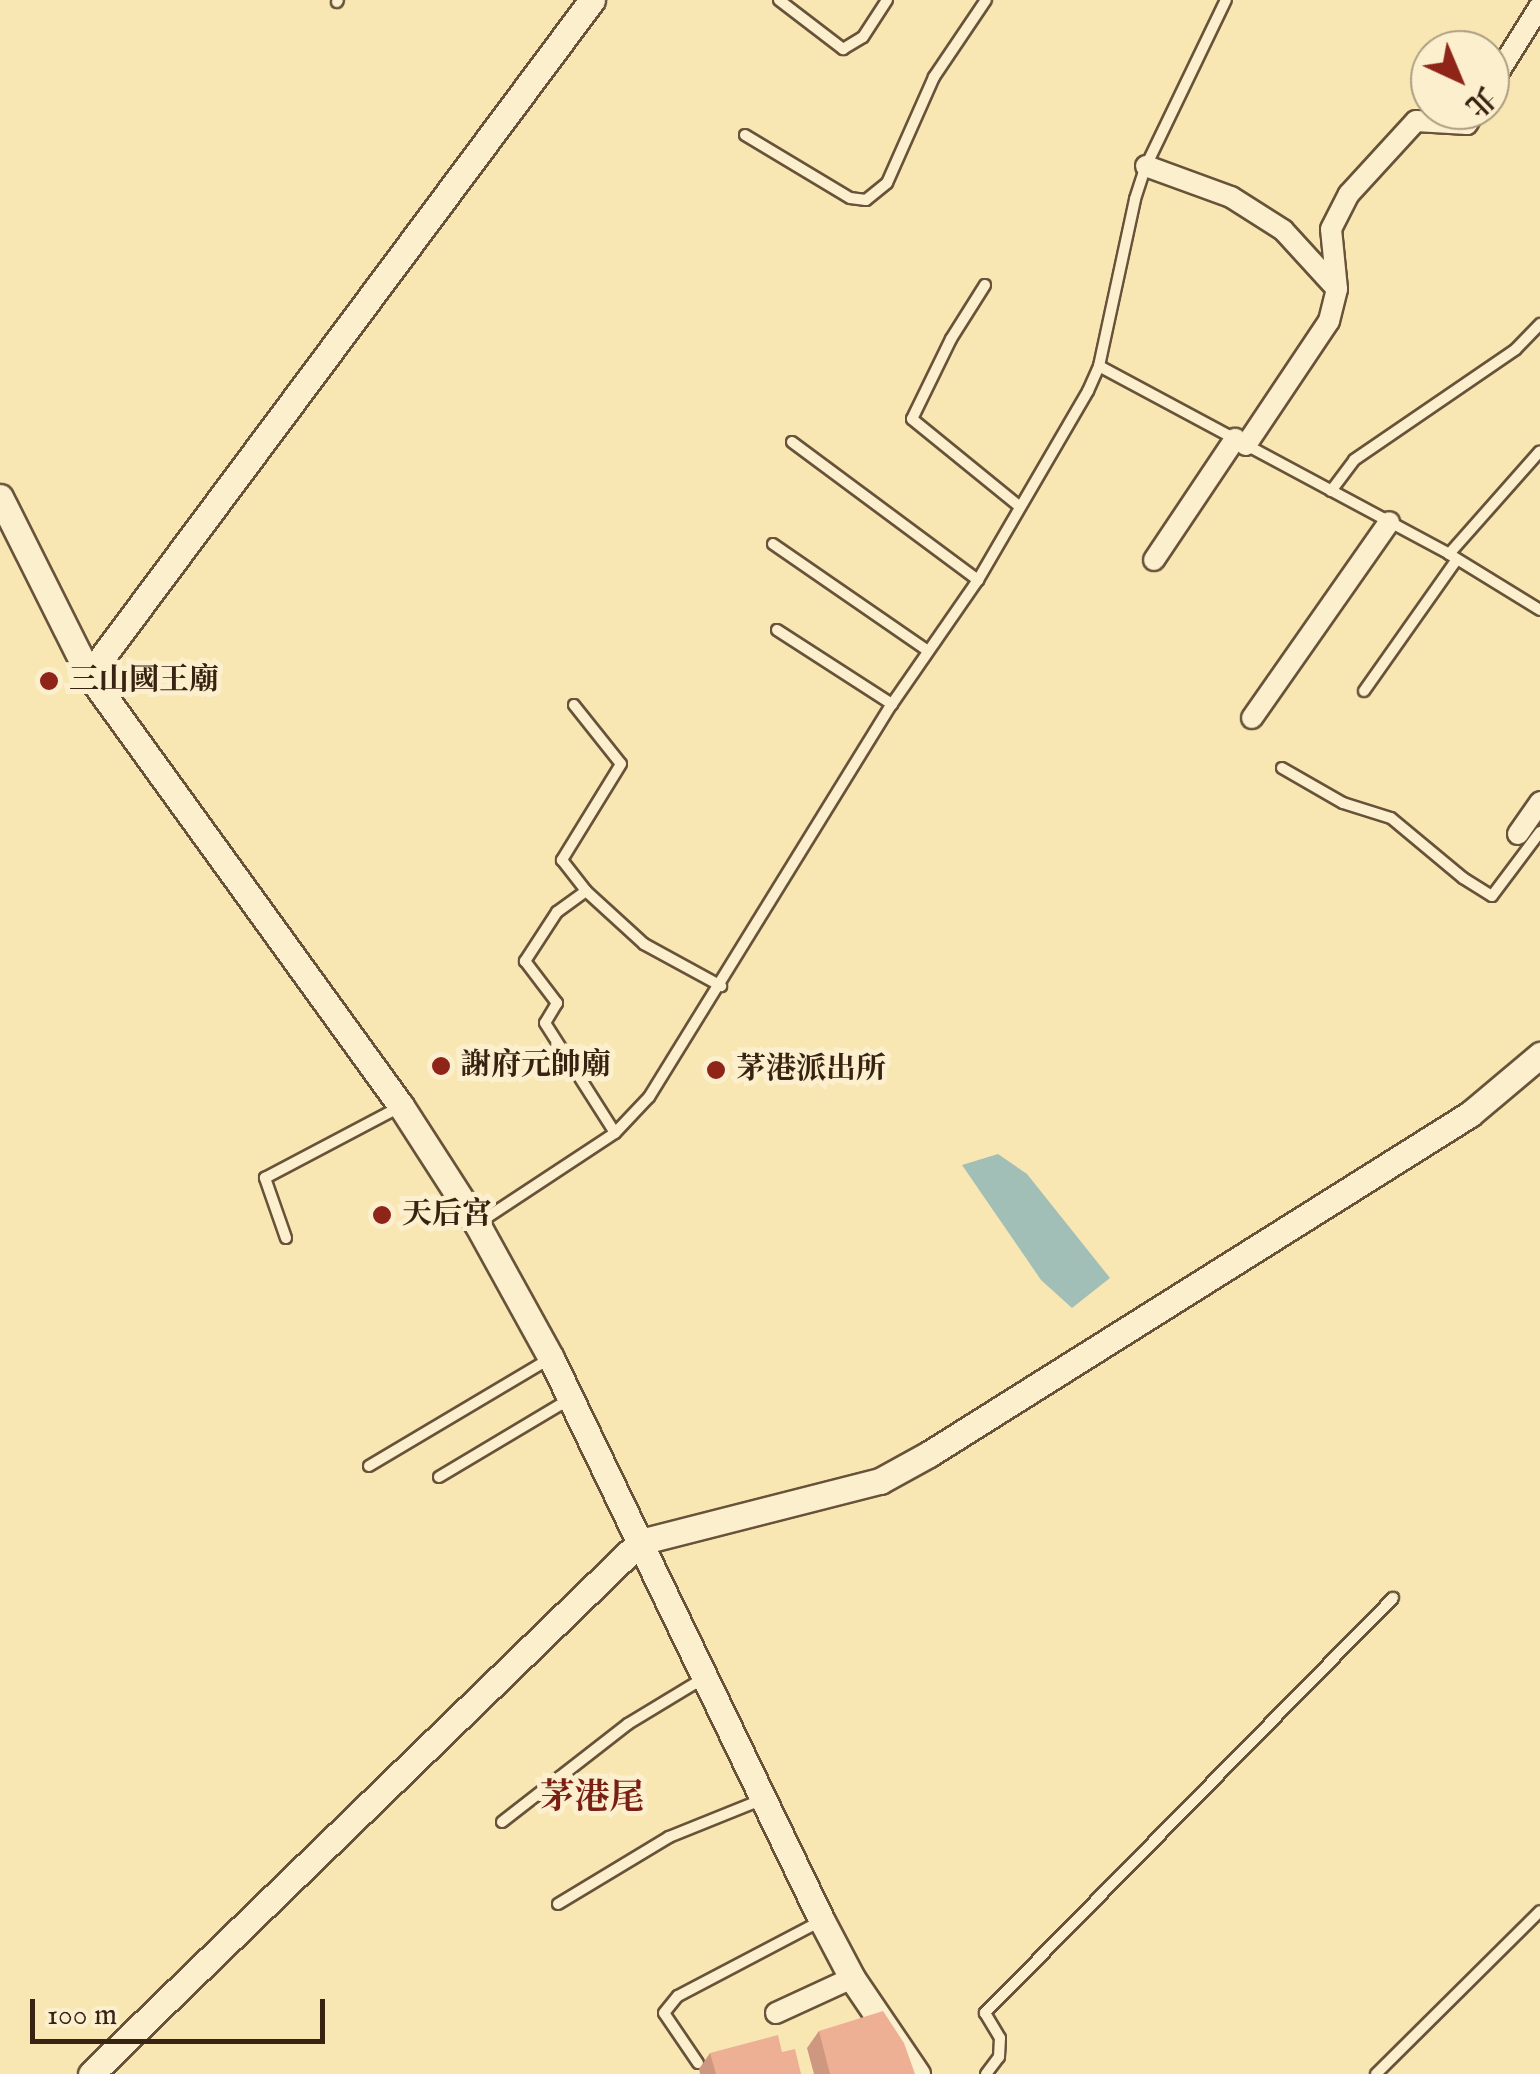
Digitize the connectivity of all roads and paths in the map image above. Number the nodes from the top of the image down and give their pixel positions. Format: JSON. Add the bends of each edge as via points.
{"nodes":[{"id":1,"x":592,"y":0,"type":"edge"},
{"id":2,"x":779,"y":0,"type":"edge"},
{"id":3,"x":887,"y":0,"type":"edge"},
{"id":4,"x":986,"y":0,"type":"edge"},
{"id":5,"x":1226,"y":0,"type":"edge"},
{"id":6,"x":1540,"y":6,"type":"edge"},
{"id":7,"x":1510,"y":54,"type":"edge"},
{"id":8,"x":1410,"y":128,"type":"edge"},
{"id":9,"x":746,"y":134,"type":"dead end"},
{"id":10,"x":1146,"y":166,"type":"junction"},
{"id":11,"x":985,"y":285,"type":"dead end"},
{"id":12,"x":1337,"y":290,"type":"junction"},
{"id":13,"x":1540,"y":324,"type":"edge"},
{"id":14,"x":1099,"y":366,"type":"junction"},
{"id":15,"x":792,"y":442,"type":"dead end"},
{"id":16,"x":1240,"y":442,"type":"junction"},
{"id":17,"x":1540,"y":451,"type":"edge"},
{"id":18,"x":1331,"y":490,"type":"junction"},
{"id":19,"x":0,"y":498,"type":"edge"},
{"id":20,"x":1018,"y":506,"type":"junction"},
{"id":21,"x":1389,"y":522,"type":"junction"},
{"id":22,"x":773,"y":544,"type":"dead end"},
{"id":23,"x":1453,"y":556,"type":"junction"},
{"id":24,"x":1154,"y":560,"type":"dead end"},
{"id":25,"x":978,"y":580,"type":"junction"},
{"id":26,"x":1540,"y":610,"type":"edge"},
{"id":27,"x":777,"y":630,"type":"dead end"},
{"id":28,"x":928,"y":651,"type":"junction"},
{"id":29,"x":89,"y":674,"type":"junction"},
{"id":30,"x":1364,"y":691,"type":"dead end"},
{"id":31,"x":892,"y":704,"type":"junction"},
{"id":32,"x":574,"y":705,"type":"dead end"},
{"id":33,"x":1252,"y":718,"type":"dead end"},
{"id":34,"x":1282,"y":768,"type":"dead end"},
{"id":35,"x":1540,"y":802,"type":"edge"},
{"id":36,"x":1529,"y":833,"type":"edge"},
{"id":37,"x":586,"y":891,"type":"junction"},
{"id":38,"x":722,"y":986,"type":"junction"},
{"id":39,"x":1540,"y":1054,"type":"edge"},
{"id":40,"x":402,"y":1106,"type":"junction"},
{"id":41,"x":615,"y":1133,"type":"junction"},
{"id":42,"x":477,"y":1224,"type":"junction"},
{"id":43,"x":286,"y":1238,"type":"dead end"},
{"id":44,"x":551,"y":1358,"type":"junction"},
{"id":45,"x":570,"y":1399,"type":"junction"},
{"id":46,"x":369,"y":1466,"type":"dead end"},
{"id":47,"x":439,"y":1477,"type":"dead end"},
{"id":48,"x":640,"y":1542,"type":"junction"},
{"id":49,"x":1393,"y":1598,"type":"dead end"},
{"id":50,"x":706,"y":1676,"type":"junction"},
{"id":51,"x":762,"y":1800,"type":"junction"},
{"id":52,"x":502,"y":1822,"type":"dead end"},
{"id":53,"x":558,"y":1904,"type":"dead end"},
{"id":54,"x":1540,"y":1910,"type":"edge"},
{"id":55,"x":822,"y":1921,"type":"junction"},
{"id":56,"x":852,"y":1978,"type":"junction"},
{"id":57,"x":776,"y":2013,"type":"dead end"},
{"id":58,"x":698,"y":2063,"type":"dead end"},
{"id":59,"x":90,"y":2074,"type":"edge"},
{"id":60,"x":918,"y":2074,"type":"edge"},
{"id":61,"x":986,"y":2074,"type":"edge"},
{"id":62,"x":1376,"y":2074,"type":"edge"}],
"edges":[{"from":1,"to":29,"type":"street"},
{"from":2,"to":3,"type":"lane","via":[[843,49],[863,37]]},
{"from":4,"to":9,"type":"lane","via":[[934,77],[887,183],[866,200],[850,198]]},
{"from":5,"to":10,"type":"lane"},
{"from":6,"to":7,"type":"street"},
{"from":8,"to":12,"type":"street","via":[[1349,194],[1331,229]]},
{"from":10,"to":12,"type":"street","via":[[1231,198],[1283,230]]},
{"from":10,"to":14,"type":"lane"},
{"from":11,"to":20,"type":"lane","via":[[912,419]]},
{"from":12,"to":16,"type":"street","via":[[1329,321]]},
{"from":13,"to":18,"type":"lane","via":[[1516,349],[1354,460]]},
{"from":14,"to":16,"type":"lane"},
{"from":14,"to":20,"type":"lane"},
{"from":15,"to":25,"type":"lane"},
{"from":16,"to":18,"type":"lane"},
{"from":16,"to":24,"type":"street"},
{"from":17,"to":23,"type":"lane"},
{"from":18,"to":21,"type":"lane"},
{"from":19,"to":29,"type":"street"},
{"from":20,"to":25,"type":"lane"},
{"from":21,"to":23,"type":"lane"},
{"from":21,"to":33,"type":"street"},
{"from":22,"to":28,"type":"lane"},
{"from":23,"to":26,"type":"lane"},
{"from":23,"to":30,"type":"lane"},
{"from":25,"to":28,"type":"lane"},
{"from":27,"to":31,"type":"lane"},
{"from":28,"to":31,"type":"lane"},
{"from":29,"to":40,"type":"street"},
{"from":31,"to":38,"type":"lane"},
{"from":32,"to":37,"type":"lane","via":[[622,764],[562,860]]},
{"from":34,"to":36,"type":"lane","via":[[1342,803],[1391,818],[1492,896]]},
{"from":35,"to":36,"type":"street"},
{"from":37,"to":38,"type":"lane","via":[[644,944]]},
{"from":37,"to":41,"type":"lane","via":[[557,912],[525,960],[557,1003],[545,1023]]},
{"from":38,"to":41,"type":"lane","via":[[649,1097]]},
{"from":39,"to":48,"type":"street","via":[[1470,1114],[913,1464],[880,1481]]},
{"from":40,"to":42,"type":"street"},
{"from":40,"to":43,"type":"lane","via":[[265,1178]]},
{"from":41,"to":42,"type":"lane"},
{"from":42,"to":44,"type":"street"},
{"from":44,"to":45,"type":"street"},
{"from":44,"to":46,"type":"lane"},
{"from":45,"to":47,"type":"lane"},
{"from":45,"to":48,"type":"street"},
{"from":48,"to":50,"type":"street"},
{"from":48,"to":59,"type":"street"},
{"from":49,"to":61,"type":"lane","via":[[985,2012],[1000,2038],[999,2057]]},
{"from":50,"to":51,"type":"street"},
{"from":50,"to":52,"type":"lane","via":[[628,1724]]},
{"from":51,"to":53,"type":"lane","via":[[669,1837]]},
{"from":51,"to":55,"type":"street"},
{"from":54,"to":62,"type":"lane"},
{"from":55,"to":56,"type":"street"},
{"from":55,"to":58,"type":"lane","via":[[678,1996],[664,2013]]},
{"from":56,"to":57,"type":"street"},
{"from":56,"to":60,"type":"street"}]}
